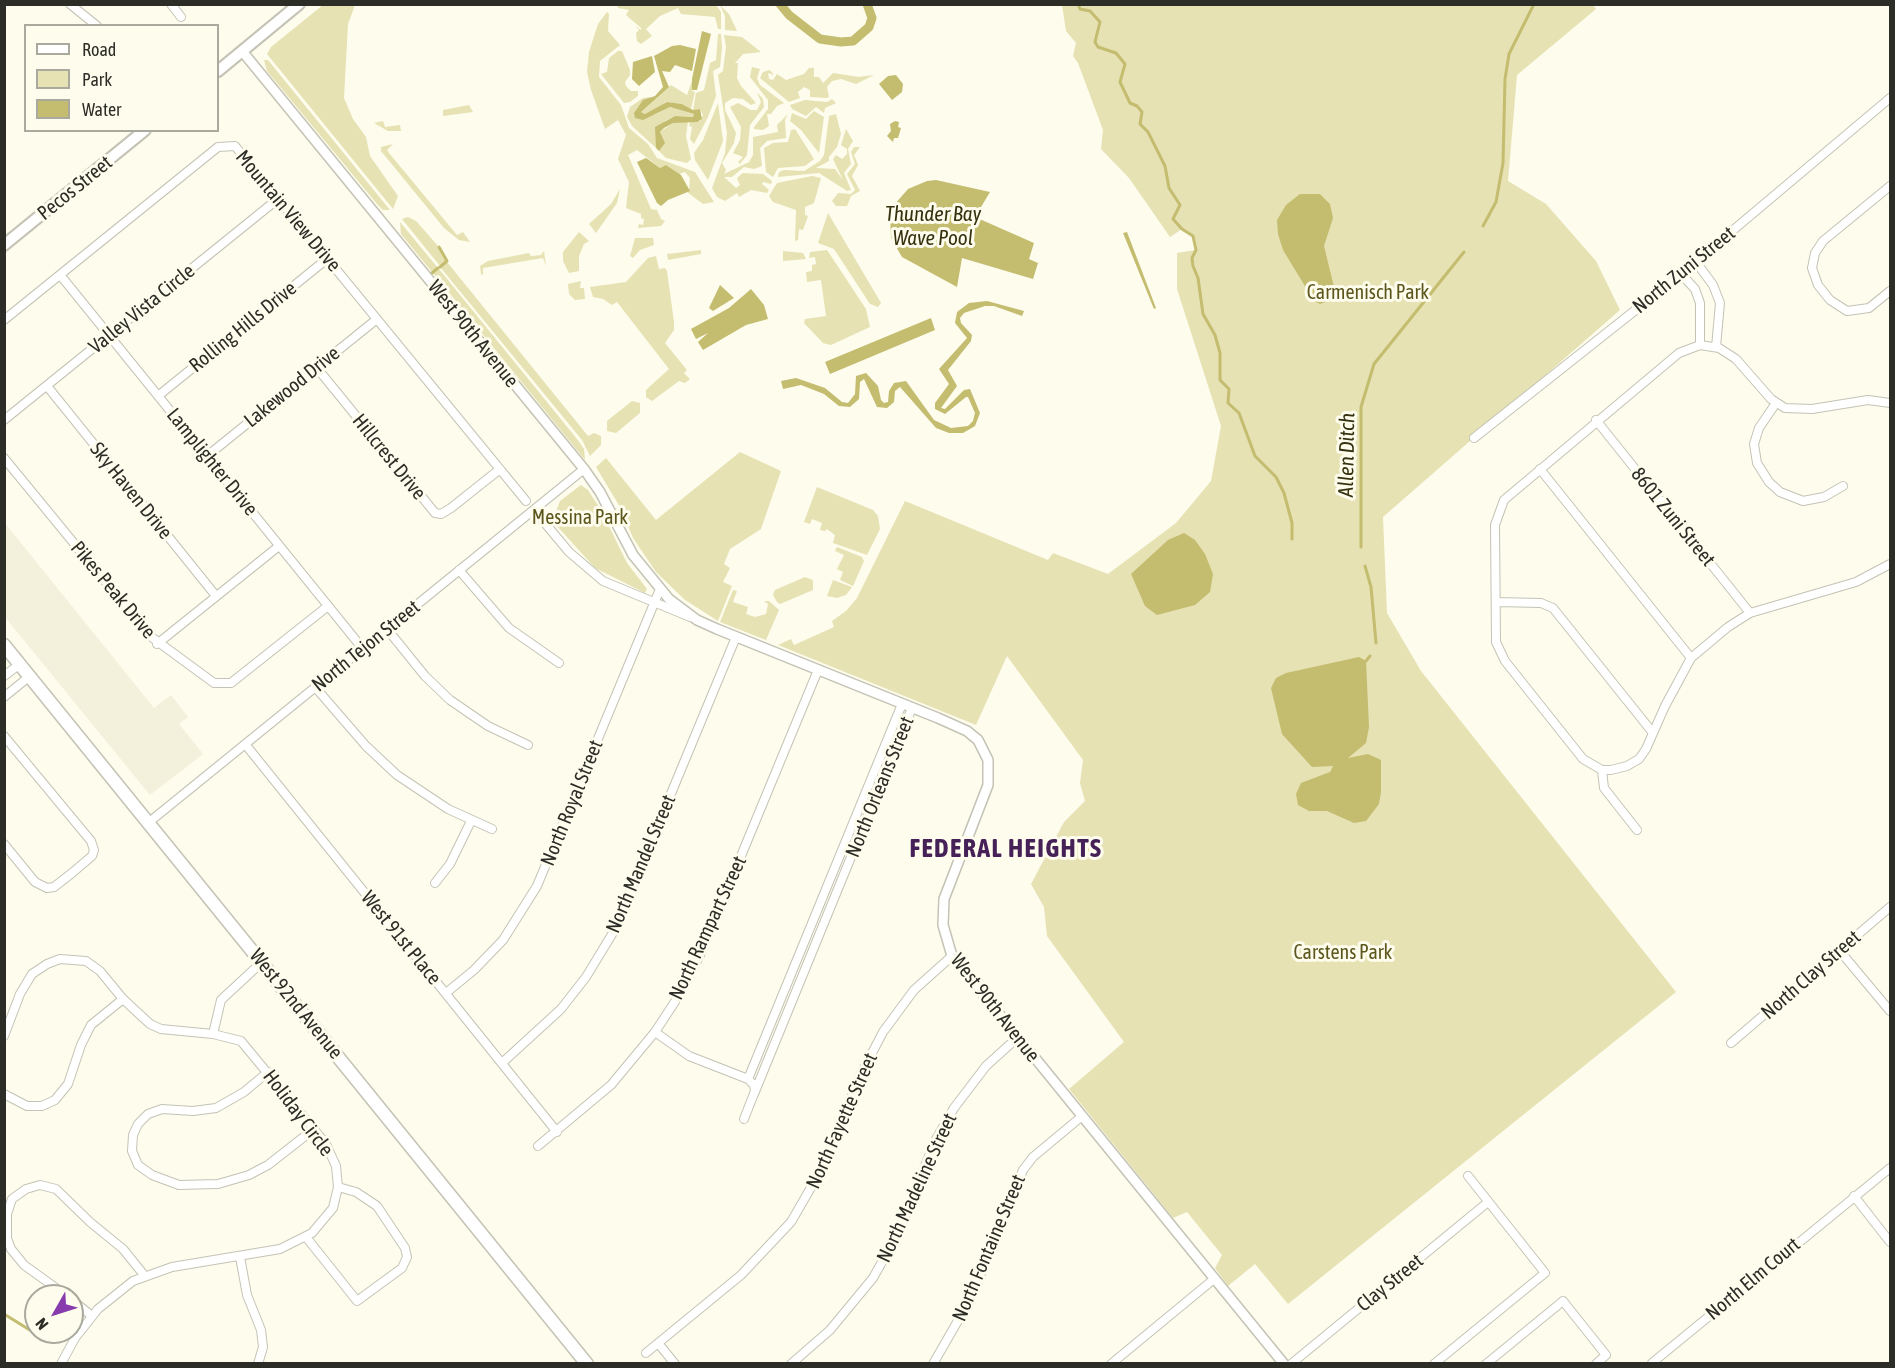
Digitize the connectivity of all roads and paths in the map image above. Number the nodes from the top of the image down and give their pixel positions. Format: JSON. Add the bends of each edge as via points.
{"nodes":[{"id":1,"x":70,"y":4,"type":"edge"},
{"id":2,"x":171,"y":4,"type":"edge"},
{"id":3,"x":298,"y":4,"type":"edge"},
{"id":4,"x":182,"y":17,"type":"dead end"},
{"id":5,"x":95,"y":24,"type":"edge"},
{"id":6,"x":242,"y":51,"type":"junction"},
{"id":7,"x":219,"y":70,"type":"edge"},
{"id":8,"x":1890,"y":98,"type":"edge"},
{"id":9,"x":143,"y":132,"type":"edge"},
{"id":10,"x":1890,"y":186,"type":"edge"},
{"id":11,"x":279,"y":198,"type":"junction"},
{"id":12,"x":4,"y":245,"type":"edge"},
{"id":13,"x":328,"y":258,"type":"junction"},
{"id":14,"x":1696,"y":261,"type":"junction"},
{"id":15,"x":1681,"y":274,"type":"junction"},
{"id":16,"x":61,"y":276,"type":"junction"},
{"id":17,"x":1890,"y":291,"type":"edge"},
{"id":18,"x":377,"y":319,"type":"junction"},
{"id":19,"x":4,"y":320,"type":"edge"},
{"id":20,"x":109,"y":335,"type":"junction"},
{"id":21,"x":1700,"y":345,"type":"junction"},
{"id":22,"x":1716,"y":347,"type":"junction"},
{"id":23,"x":317,"y":368,"type":"junction"},
{"id":24,"x":47,"y":386,"type":"junction"},
{"id":25,"x":158,"y":396,"type":"junction"},
{"id":26,"x":1776,"y":403,"type":"junction"},
{"id":27,"x":1890,"y":403,"type":"edge"},
{"id":28,"x":4,"y":420,"type":"edge"},
{"id":29,"x":1596,"y":420,"type":"junction"},
{"id":30,"x":1474,"y":438,"type":"dead end"},
{"id":31,"x":207,"y":456,"type":"junction"},
{"id":32,"x":4,"y":458,"type":"edge"},
{"id":33,"x":500,"y":469,"type":"junction"},
{"id":34,"x":584,"y":469,"type":"junction"},
{"id":35,"x":1540,"y":469,"type":"junction"},
{"id":36,"x":1843,"y":486,"type":"dead end"},
{"id":37,"x":525,"y":501,"type":"dead end"},
{"id":38,"x":534,"y":510,"type":"junction"},
{"id":39,"x":279,"y":546,"type":"junction"},
{"id":40,"x":1890,"y":564,"type":"edge"},
{"id":41,"x":459,"y":570,"type":"junction"},
{"id":42,"x":660,"y":589,"type":"junction"},
{"id":43,"x":216,"y":596,"type":"junction"},
{"id":44,"x":1496,"y":602,"type":"junction"},
{"id":45,"x":653,"y":603,"type":"junction"},
{"id":46,"x":328,"y":606,"type":"junction"},
{"id":47,"x":1750,"y":614,"type":"junction"},
{"id":48,"x":697,"y":620,"type":"junction"},
{"id":49,"x":387,"y":629,"type":"junction"},
{"id":50,"x":735,"y":637,"type":"junction"},
{"id":51,"x":158,"y":644,"type":"junction"},
{"id":52,"x":4,"y":645,"type":"edge"},
{"id":53,"x":363,"y":649,"type":"junction"},
{"id":54,"x":1691,"y":658,"type":"junction"},
{"id":55,"x":559,"y":663,"type":"dead end"},
{"id":56,"x":20,"y":664,"type":"junction"},
{"id":57,"x":818,"y":670,"type":"junction"},
{"id":58,"x":4,"y":676,"type":"edge"},
{"id":59,"x":30,"y":676,"type":"junction"},
{"id":60,"x":315,"y":687,"type":"junction"},
{"id":61,"x":4,"y":697,"type":"edge"},
{"id":62,"x":902,"y":704,"type":"junction"},
{"id":63,"x":912,"y":708,"type":"junction"},
{"id":64,"x":1653,"y":733,"type":"junction"},
{"id":65,"x":4,"y":736,"type":"edge"},
{"id":66,"x":245,"y":744,"type":"junction"},
{"id":67,"x":528,"y":745,"type":"dead end"},
{"id":68,"x":1602,"y":770,"type":"junction"},
{"id":69,"x":471,"y":821,"type":"junction"},
{"id":70,"x":148,"y":823,"type":"junction"},
{"id":71,"x":492,"y":829,"type":"dead end"},
{"id":72,"x":1637,"y":830,"type":"dead end"},
{"id":73,"x":4,"y":844,"type":"edge"},
{"id":74,"x":837,"y":861,"type":"junction"},
{"id":75,"x":848,"y":865,"type":"junction"},
{"id":76,"x":435,"y":883,"type":"dead end"},
{"id":77,"x":1890,"y":907,"type":"edge"},
{"id":78,"x":1839,"y":950,"type":"junction"},
{"id":79,"x":952,"y":956,"type":"junction"},
{"id":80,"x":262,"y":962,"type":"junction"},
{"id":81,"x":794,"y":966,"type":"junction"},
{"id":82,"x":804,"y":970,"type":"junction"},
{"id":83,"x":446,"y":993,"type":"junction"},
{"id":84,"x":123,"y":999,"type":"junction"},
{"id":85,"x":1890,"y":1011,"type":"edge"},
{"id":86,"x":654,"y":1032,"type":"junction"},
{"id":87,"x":213,"y":1034,"type":"junction"},
{"id":88,"x":4,"y":1036,"type":"edge"},
{"id":89,"x":1017,"y":1038,"type":"junction"},
{"id":90,"x":1731,"y":1043,"type":"dead end"},
{"id":91,"x":502,"y":1063,"type":"junction"},
{"id":92,"x":268,"y":1072,"type":"junction"},
{"id":93,"x":748,"y":1079,"type":"junction"},
{"id":94,"x":4,"y":1094,"type":"edge"},
{"id":95,"x":754,"y":1094,"type":"junction"},
{"id":96,"x":1081,"y":1117,"type":"junction"},
{"id":97,"x":744,"y":1119,"type":"dead end"},
{"id":98,"x":314,"y":1129,"type":"junction"},
{"id":99,"x":557,"y":1132,"type":"junction"},
{"id":100,"x":538,"y":1146,"type":"dead end"},
{"id":101,"x":1890,"y":1168,"type":"edge"},
{"id":102,"x":1468,"y":1176,"type":"dead end"},
{"id":103,"x":338,"y":1187,"type":"junction"},
{"id":104,"x":1854,"y":1196,"type":"junction"},
{"id":105,"x":1488,"y":1202,"type":"junction"},
{"id":106,"x":306,"y":1237,"type":"junction"},
{"id":107,"x":1890,"y":1242,"type":"edge"},
{"id":108,"x":240,"y":1257,"type":"junction"},
{"id":109,"x":144,"y":1275,"type":"junction"},
{"id":110,"x":1214,"y":1279,"type":"junction"},
{"id":111,"x":50,"y":1284,"type":"edge"},
{"id":112,"x":84,"y":1310,"type":"edge"},
{"id":113,"x":92,"y":1316,"type":"junction"},
{"id":114,"x":658,"y":1343,"type":"junction"},
{"id":115,"x":646,"y":1353,"type":"dead end"},
{"id":116,"x":1652,"y":1363,"type":"edge"},
{"id":117,"x":61,"y":1364,"type":"edge"},
{"id":118,"x":258,"y":1364,"type":"edge"},
{"id":119,"x":587,"y":1364,"type":"edge"},
{"id":120,"x":675,"y":1364,"type":"edge"},
{"id":121,"x":791,"y":1364,"type":"edge"},
{"id":122,"x":933,"y":1364,"type":"edge"},
{"id":123,"x":1111,"y":1364,"type":"edge"},
{"id":124,"x":1284,"y":1364,"type":"edge"},
{"id":125,"x":1291,"y":1364,"type":"edge"},
{"id":126,"x":1434,"y":1364,"type":"edge"},
{"id":127,"x":1486,"y":1364,"type":"edge"},
{"id":128,"x":1596,"y":1364,"type":"edge"}],
"edges":[{"from":1,"to":5,"type":"street"},
{"from":2,"to":4,"type":"street"},
{"from":3,"to":6,"type":"main road"},
{"from":6,"to":7,"type":"main road"},
{"from":6,"to":34,"type":"street","name":"West 90th Avenue"},
{"from":8,"to":14,"type":"street","name":"North Zuni Street"},
{"from":9,"to":12,"type":"main road","name":"Pecos Street"},
{"from":10,"to":17,"type":"street","via":[[1823,241],[1812,268],[1818,285],[1830,300],[1847,311],[1869,308]]},
{"from":11,"to":13,"type":"street","name":"Mountain View Drive"},
{"from":11,"to":16,"type":"street","name":"Mountain View Drive","via":[[238,147],[221,146]]},
{"from":11,"to":20,"type":"street","name":"Valley Vista Circle"},
{"from":13,"to":18,"type":"street","name":"Mountain View Drive"},
{"from":13,"to":25,"type":"street","name":"Rolling Hills Drive"},
{"from":14,"to":15,"type":"street","name":"North Zuni Street"},
{"from":14,"to":22,"type":"street","via":[[1720,303]]},
{"from":15,"to":21,"type":"street","via":[[1695,289],[1700,303]]},
{"from":15,"to":30,"type":"street","name":"North Zuni Street"},
{"from":16,"to":19,"type":"street","name":"Mountain View Drive"},
{"from":16,"to":20,"type":"street","name":"Lamplighter Drive"},
{"from":18,"to":23,"type":"street","name":"Lakewood Drive"},
{"from":18,"to":33,"type":"street","name":"Mountain View Drive"},
{"from":20,"to":24,"type":"street","name":"Valley Vista Circle"},
{"from":20,"to":25,"type":"street","name":"Lamplighter Drive"},
{"from":21,"to":22,"type":"street"},
{"from":21,"to":29,"type":"street","via":[[1672,357]]},
{"from":22,"to":26,"type":"street","via":[[1736,359]]},
{"from":23,"to":31,"type":"street","name":"Lakewood Drive"},
{"from":23,"to":33,"type":"street","name":"Hillcrest Drive","via":[[435,513],[452,508]]},
{"from":24,"to":28,"type":"street","name":"Valley Vista Circle"},
{"from":24,"to":43,"type":"street","name":"Sky Haven Drive"},
{"from":25,"to":31,"type":"street","name":"Lamplighter Drive"},
{"from":26,"to":27,"type":"street","via":[[1799,409],[1868,400]]},
{"from":26,"to":36,"type":"street","via":[[1759,428],[1754,444],[1757,463],[1769,482],[1780,492],[1803,501],[1824,497]]},
{"from":29,"to":35,"type":"street"},
{"from":29,"to":47,"type":"street","name":"8601 Zuni Street"},
{"from":31,"to":39,"type":"street","name":"Lamplighter Drive"},
{"from":32,"to":51,"type":"street","name":"Pikes Peak Drive"},
{"from":33,"to":37,"type":"street","name":"Mountain View Drive"},
{"from":34,"to":38,"type":"street","name":"North Tejon Street"},
{"from":34,"to":42,"type":"street","name":"West 90th Avenue","via":[[633,555]]},
{"from":35,"to":44,"type":"street","via":[[1510,494],[1498,513]]},
{"from":35,"to":54,"type":"street"},
{"from":38,"to":41,"type":"street","name":"North Tejon Street"},
{"from":38,"to":45,"type":"street","name":"West 90th Avenue","via":[[586,568],[618,589]]},
{"from":39,"to":43,"type":"street"},
{"from":39,"to":46,"type":"street","name":"Lamplighter Drive"},
{"from":40,"to":47,"type":"street","via":[[1856,582]]},
{"from":41,"to":49,"type":"street","name":"North Tejon Street"},
{"from":41,"to":55,"type":"street","via":[[509,628]]},
{"from":42,"to":45,"type":"street","name":"North Royal Street"},
{"from":42,"to":48,"type":"street","name":"West 90th Avenue"},
{"from":43,"to":51,"type":"street"},
{"from":44,"to":64,"type":"street","via":[[1541,603],[1553,608]]},
{"from":44,"to":68,"type":"street","via":[[1496,642],[1505,661],[1583,759]]},
{"from":45,"to":48,"type":"street","name":"West 90th Avenue"},
{"from":45,"to":83,"type":"street","name":"North Royal Street","via":[[537,886],[503,940]]},
{"from":46,"to":51,"type":"street","name":"Pikes Peak Drive","via":[[226,685],[214,683]]},
{"from":46,"to":53,"type":"street","name":"Lamplighter Drive"},
{"from":47,"to":54,"type":"street"},
{"from":48,"to":50,"type":"street","name":"West 90th Avenue"},
{"from":49,"to":53,"type":"street","name":"North Tejon Street"},
{"from":49,"to":67,"type":"street","via":[[450,700],[488,726]]},
{"from":50,"to":57,"type":"street","name":"West 90th Avenue"},
{"from":50,"to":91,"type":"street","name":"North Mandel Street","via":[[614,931],[567,1002]]},
{"from":52,"to":56,"type":"main road","name":"West 92nd Avenue"},
{"from":53,"to":60,"type":"street","name":"North Tejon Street"},
{"from":54,"to":64,"type":"street"},
{"from":56,"to":58,"type":"street"},
{"from":56,"to":59,"type":"main road","name":"West 92nd Avenue"},
{"from":57,"to":62,"type":"street","name":"West 90th Avenue"},
{"from":57,"to":86,"type":"street","name":"North Rampart Street","via":[[700,955]]},
{"from":59,"to":61,"type":"street"},
{"from":59,"to":70,"type":"main road","name":"West 92nd Avenue"},
{"from":60,"to":66,"type":"street","name":"North Tejon Street"},
{"from":60,"to":69,"type":"street","via":[[397,775]]},
{"from":62,"to":63,"type":"street","name":"West 90th Avenue"},
{"from":62,"to":74,"type":"street","name":"North Orleans Street"},
{"from":63,"to":75,"type":"street","name":"North Orleans Street"},
{"from":63,"to":79,"type":"street","name":"West 90th Avenue","via":[[973,734],[985,752],[989,768],[986,794],[945,898],[943,925]]},
{"from":64,"to":68,"type":"street","via":[[1646,749],[1632,764]]},
{"from":65,"to":73,"type":"street","via":[[94,847],[92,856],[51,888],[41,886]]},
{"from":66,"to":70,"type":"street","name":"North Tejon Street"},
{"from":66,"to":83,"type":"street","name":"West 91st Place"},
{"from":68,"to":72,"type":"street","via":[[1604,788]]},
{"from":69,"to":71,"type":"street"},
{"from":69,"to":76,"type":"street","via":[[450,864]]},
{"from":70,"to":80,"type":"main road","name":"West 92nd Avenue"},
{"from":74,"to":75,"type":"street","name":"North Orleans Street"},
{"from":74,"to":81,"type":"street","name":"North Orleans Street"},
{"from":75,"to":82,"type":"street","name":"North Orleans Street"},
{"from":77,"to":78,"type":"street","name":"North Clay Street"},
{"from":78,"to":85,"type":"street"},
{"from":78,"to":90,"type":"street","name":"North Clay Street"},
{"from":79,"to":89,"type":"street","name":"West 90th Avenue"},
{"from":79,"to":114,"type":"street","name":"North Fayette Street","via":[[914,990],[883,1032],[860,1076],[824,1165],[791,1222],[741,1275]]},
{"from":80,"to":87,"type":"street","via":[[220,1000]]},
{"from":80,"to":119,"type":"main road","name":"West 92nd Avenue"},
{"from":81,"to":82,"type":"street"},
{"from":81,"to":93,"type":"street","name":"North Orleans Street"},
{"from":82,"to":95,"type":"street","name":"North Orleans Street"},
{"from":83,"to":91,"type":"street","name":"West 91st Place"},
{"from":84,"to":87,"type":"street","name":"Holiday Circle","via":[[138,1015],[161,1029]]},
{"from":84,"to":88,"type":"street","name":"Holiday Circle","via":[[93,965],[60,958],[32,974]]},
{"from":84,"to":94,"type":"street","via":[[91,1025],[68,1084],[55,1100],[42,1106],[27,1106]]},
{"from":86,"to":93,"type":"street","via":[[689,1056]]},
{"from":86,"to":99,"type":"street","name":"North Rampart Street","via":[[611,1085]]},
{"from":87,"to":92,"type":"street","name":"Holiday Circle","via":[[241,1041]]},
{"from":89,"to":96,"type":"street","name":"West 90th Avenue"},
{"from":89,"to":121,"type":"street","name":"North Madeline Street","via":[[986,1066],[954,1108],[935,1141],[893,1243],[873,1278],[830,1330]]},
{"from":91,"to":99,"type":"street","name":"West 91st Place"},
{"from":92,"to":98,"type":"street","name":"Holiday Circle"},
{"from":92,"to":98,"type":"street","via":[[244,1092],[216,1107],[193,1111],[162,1109],[148,1114],[133,1136],[132,1150],[138,1165],[179,1185],[218,1184],[268,1165]]},
{"from":93,"to":95,"type":"street","via":[[754,1085]]},
{"from":95,"to":97,"type":"street","name":"North Orleans Street"},
{"from":96,"to":110,"type":"street","name":"West 90th Avenue"},
{"from":96,"to":122,"type":"street","name":"North Fontaine Street","via":[[1023,1170],[971,1298]]},
{"from":98,"to":103,"type":"street","name":"Holiday Circle","via":[[330,1151]]},
{"from":99,"to":100,"type":"street","name":"North Rampart Street"},
{"from":101,"to":104,"type":"street","name":"North Elm Court"},
{"from":102,"to":105,"type":"street"},
{"from":103,"to":106,"type":"street","name":"Holiday Circle","via":[[328,1217]]},
{"from":103,"to":106,"type":"street","via":[[356,1192],[377,1206],[405,1248],[407,1257],[402,1268],[357,1301]]},
{"from":104,"to":107,"type":"street"},
{"from":104,"to":116,"type":"street","name":"North Elm Court"},
{"from":105,"to":125,"type":"street","name":"Clay Street"},
{"from":105,"to":126,"type":"street","via":[[1545,1273]]},
{"from":106,"to":108,"type":"street","name":"Holiday Circle","via":[[280,1249]]},
{"from":108,"to":109,"type":"street","name":"Holiday Circle"},
{"from":108,"to":118,"type":"street","via":[[247,1295],[262,1336]]},
{"from":109,"to":111,"type":"street","via":[[123,1249],[56,1189],[40,1185],[12,1199],[7,1214],[7,1238],[11,1250],[24,1265]]},
{"from":109,"to":113,"type":"street","name":"Holiday Circle"},
{"from":110,"to":123,"type":"street"},
{"from":110,"to":124,"type":"street","name":"West 90th Avenue"},
{"from":112,"to":113,"type":"street"},
{"from":113,"to":117,"type":"street","name":"Holiday Circle"},
{"from":114,"to":115,"type":"street","name":"North Fayette Street"},
{"from":114,"to":120,"type":"street"},
{"from":127,"to":128,"type":"street","via":[[1563,1300],[1606,1355]]}]}
